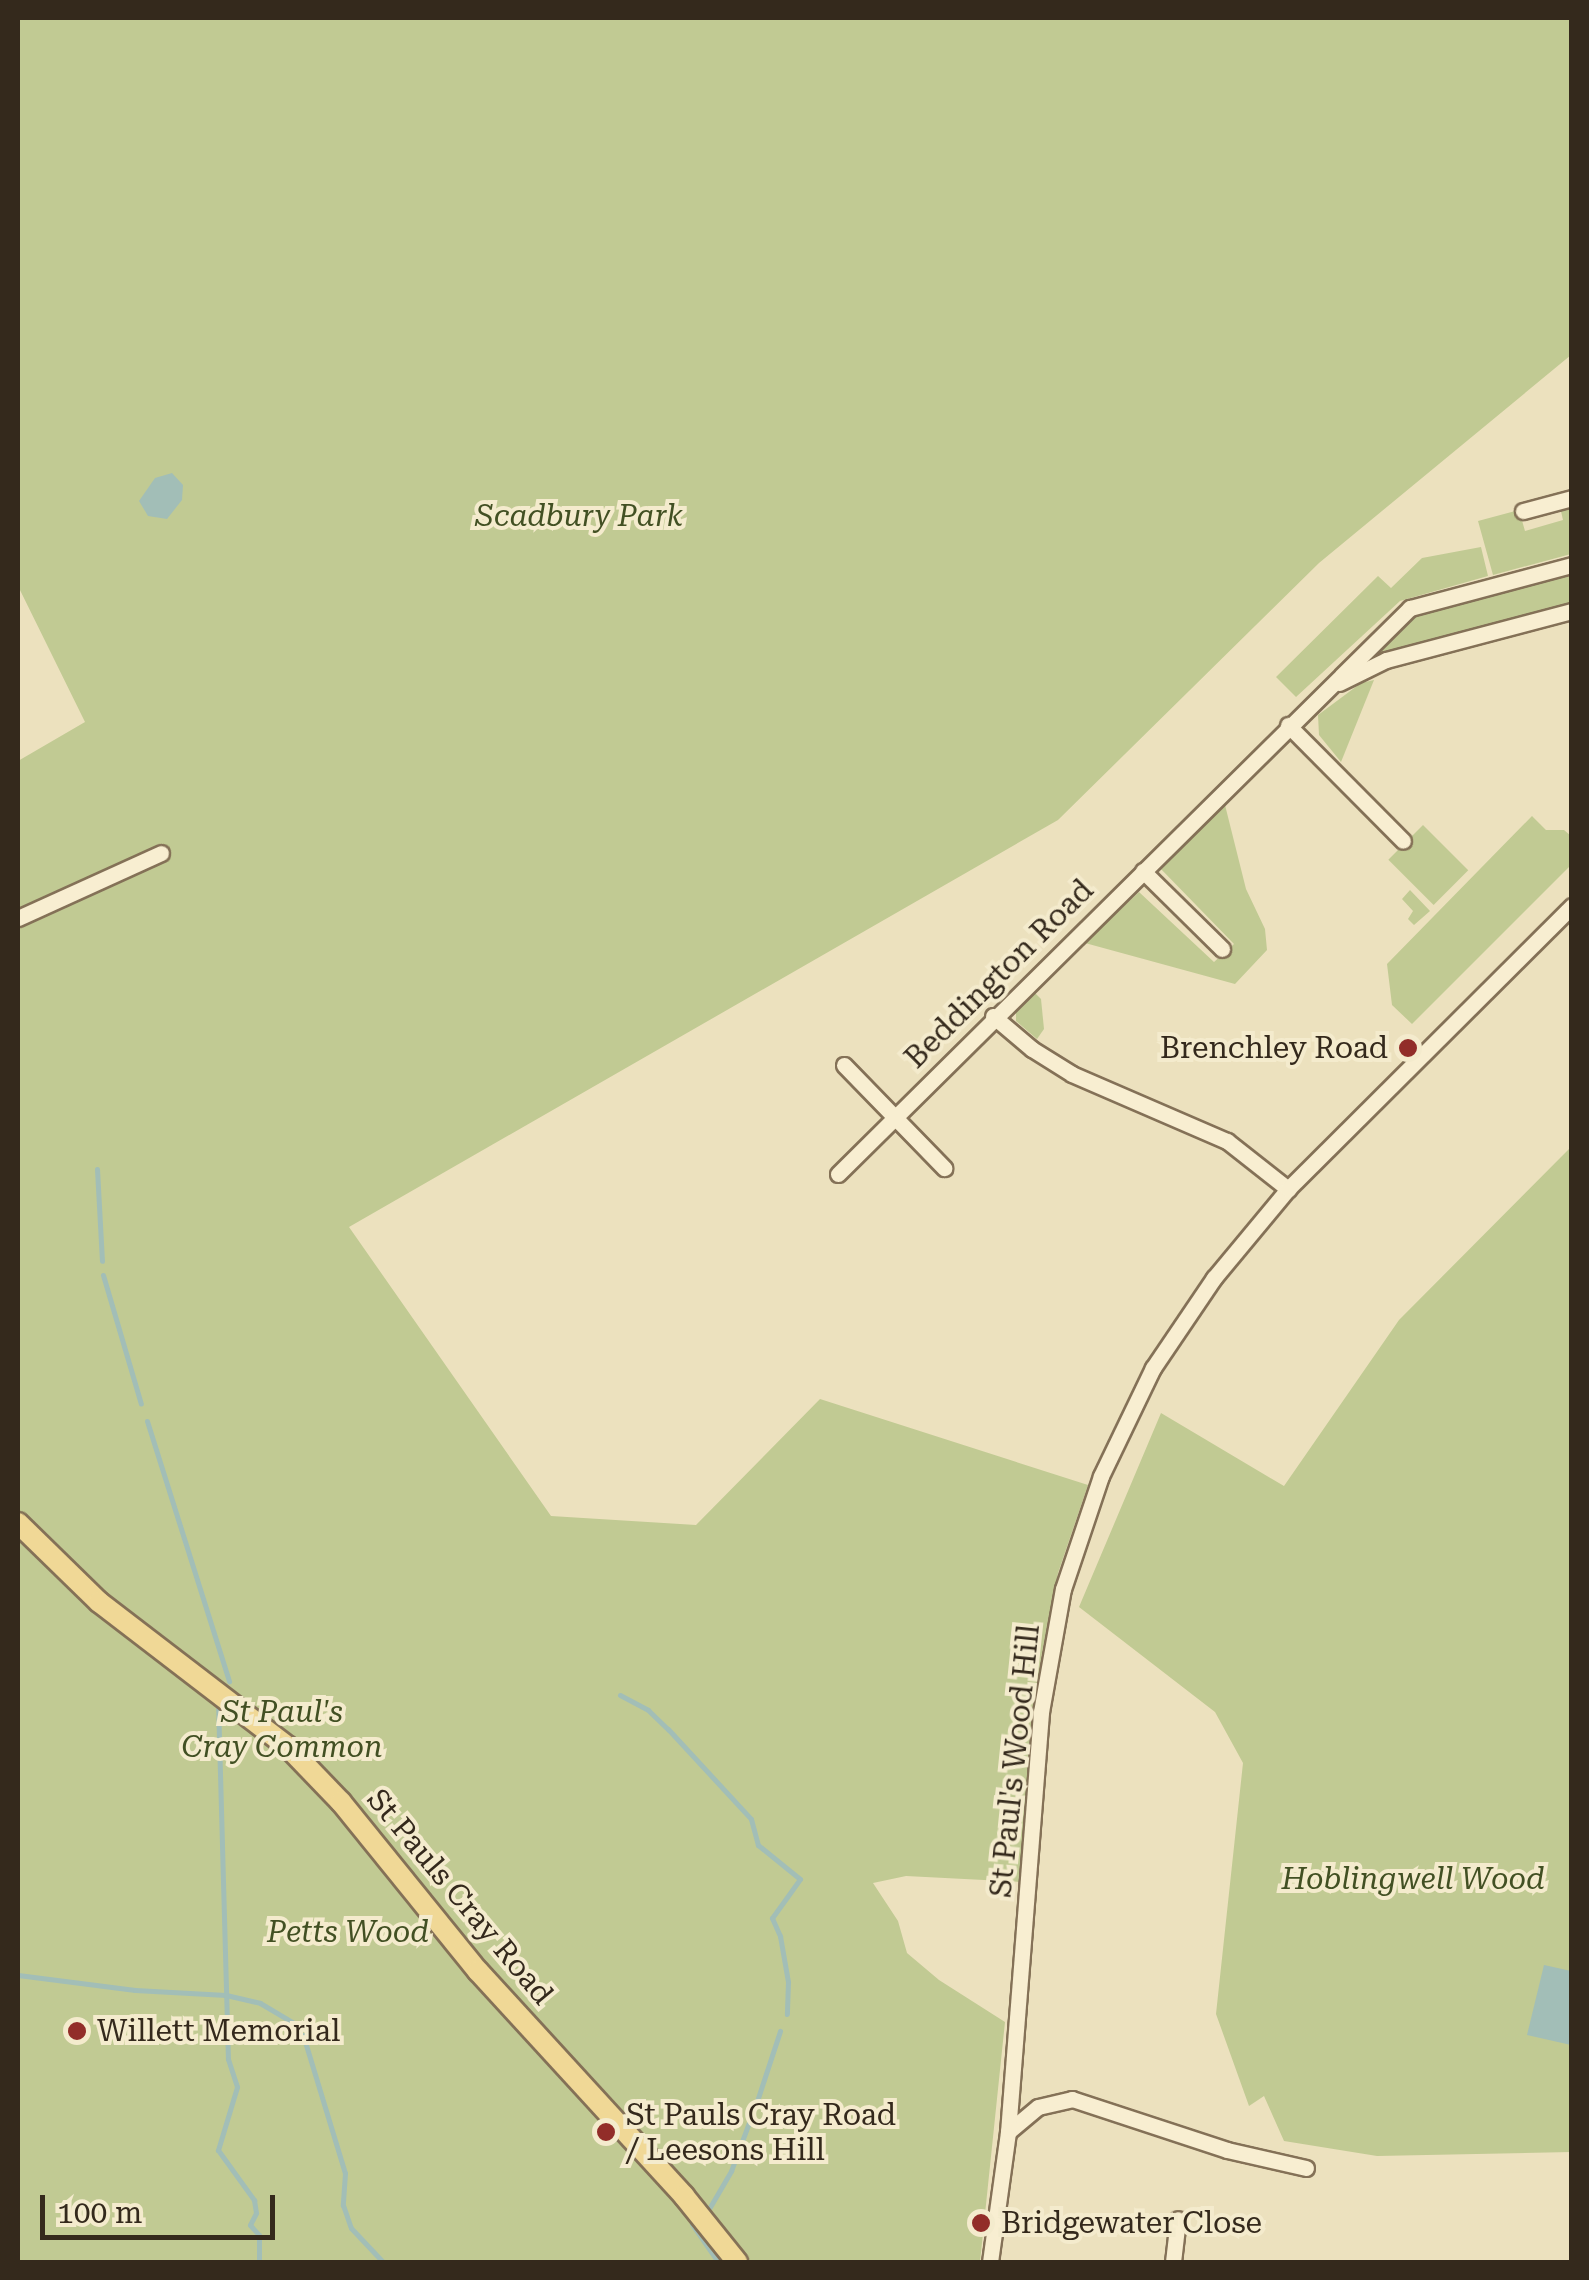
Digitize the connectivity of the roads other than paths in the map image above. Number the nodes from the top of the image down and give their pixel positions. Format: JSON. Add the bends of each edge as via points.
{"nodes":[{"id":1,"x":1572,"y":498,"type":"edge"},
{"id":2,"x":1523,"y":511,"type":"dead end"},
{"id":3,"x":1572,"y":565,"type":"edge"},
{"id":4,"x":1572,"y":611,"type":"edge"},
{"id":5,"x":1322,"y":692,"type":"junction"},
{"id":6,"x":1288,"y":725,"type":"junction"},
{"id":7,"x":1403,"y":841,"type":"dead end"},
{"id":8,"x":162,"y":853,"type":"dead end"},
{"id":9,"x":1143,"y":872,"type":"junction"},
{"id":10,"x":1572,"y":906,"type":"edge"},
{"id":11,"x":18,"y":918,"type":"edge"},
{"id":12,"x":1222,"y":949,"type":"dead end"},
{"id":13,"x":994,"y":1016,"type":"junction"},
{"id":14,"x":844,"y":1065,"type":"dead end"},
{"id":15,"x":894,"y":1117,"type":"junction"},
{"id":16,"x":944,"y":1168,"type":"dead end"},
{"id":17,"x":838,"y":1174,"type":"dead end"},
{"id":18,"x":1288,"y":1189,"type":"junction"},
{"id":19,"x":18,"y":1523,"type":"edge"},
{"id":20,"x":1008,"y":2132,"type":"junction"},
{"id":21,"x":1306,"y":2168,"type":"dead end"},
{"id":22,"x":1178,"y":2219,"type":"dead end"},
{"id":23,"x":736,"y":2262,"type":"edge"},
{"id":24,"x":990,"y":2262,"type":"edge"},
{"id":25,"x":1174,"y":2262,"type":"edge"}],
"edges":[{"from":1,"to":2,"type":"street"},
{"from":3,"to":5,"type":"street","name":"Beddington Road","via":[[1410,608]]},
{"from":4,"to":5,"type":"street","name":"Beddington Road","via":[[1386,660]]},
{"from":5,"to":6,"type":"street","name":"Beddington Road"},
{"from":6,"to":7,"type":"street"},
{"from":6,"to":9,"type":"street","name":"Beddington Road"},
{"from":8,"to":11,"type":"street"},
{"from":9,"to":12,"type":"street"},
{"from":9,"to":13,"type":"street","name":"Beddington Road"},
{"from":10,"to":18,"type":"street","name":"St Paul's Wood Hill"},
{"from":13,"to":15,"type":"street","name":"Beddington Road"},
{"from":13,"to":18,"type":"street","via":[[1072,1074],[1227,1142]]},
{"from":14,"to":15,"type":"street"},
{"from":15,"to":16,"type":"street"},
{"from":15,"to":17,"type":"street","name":"Beddington Road"},
{"from":18,"to":20,"type":"street","name":"St Paul's Wood Hill","via":[[1214,1278],[1153,1368],[1081,1528],[1042,1712]]},
{"from":19,"to":23,"type":"main road","name":"St Pauls Cray Road","via":[[98,1602],[288,1746]]},
{"from":20,"to":21,"type":"street","via":[[1038,2107],[1072,2099]]},
{"from":20,"to":24,"type":"street","name":"St Paul's Wood Hill"},
{"from":22,"to":25,"type":"street"}]}
